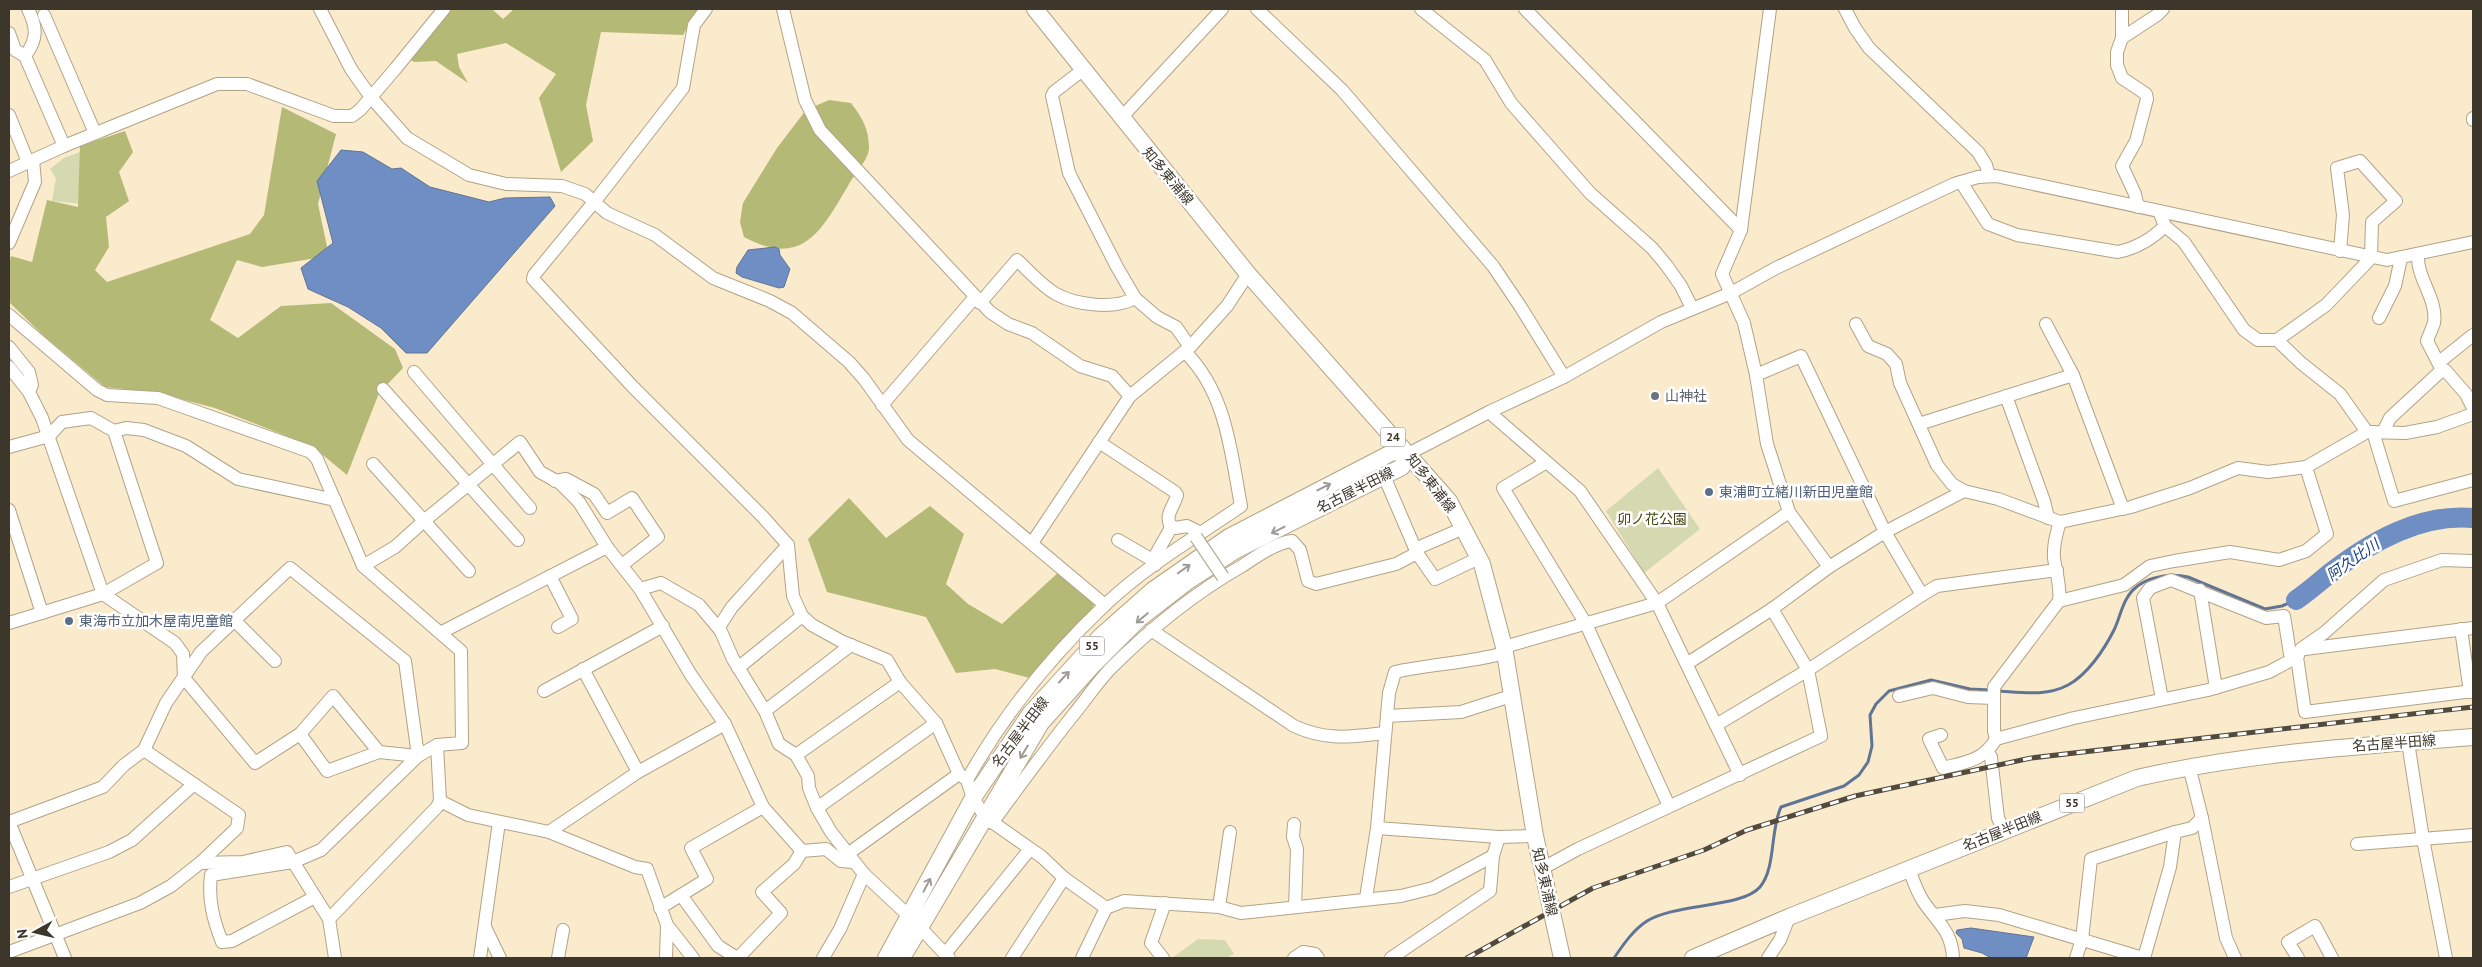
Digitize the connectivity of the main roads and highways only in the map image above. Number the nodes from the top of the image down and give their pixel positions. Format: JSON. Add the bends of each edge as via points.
{"nodes":[{"id":1,"x":1035,"y":9,"type":"edge"},
{"id":2,"x":1408,"y":454,"type":"junction"},
{"id":3,"x":2473,"y":737,"type":"edge"},
{"id":4,"x":915,"y":922,"type":"junction"},
{"id":5,"x":886,"y":958,"type":"edge"},
{"id":6,"x":902,"y":958,"type":"edge"},
{"id":7,"x":1562,"y":958,"type":"edge"},
{"id":8,"x":1693,"y":958,"type":"edge"}],
"edges":[{"from":1,"to":2,"type":"main road","name":"知多東浦線","number":"24","via":[[1248,274]]},
{"from":2,"to":4,"type":"main road","name":"名古屋半田線","number":"55","one_way":true,"via":[[1402,467],[1236,550],[1188,581],[1139,619],[1041,723],[989,820]]},
{"from":4,"to":2,"type":"main road","name":"名古屋半田線","number":"55","one_way":true,"via":[[972,798],[1030,714],[1101,636],[1153,590],[1229,536],[1393,452]]},
{"from":2,"to":7,"type":"main road","name":"知多東浦線","number":"24","via":[[1449,501],[1479,558],[1504,650],[1535,836]]},
{"from":3,"to":8,"type":"main road","name":"名古屋半田線","number":"55","via":[[2309,749],[2189,766],[2138,778]]},
{"from":4,"to":5,"type":"main road","name":"名古屋半田線","number":"55"},
{"from":4,"to":6,"type":"main road","name":"名古屋半田線","number":"55"}]}
